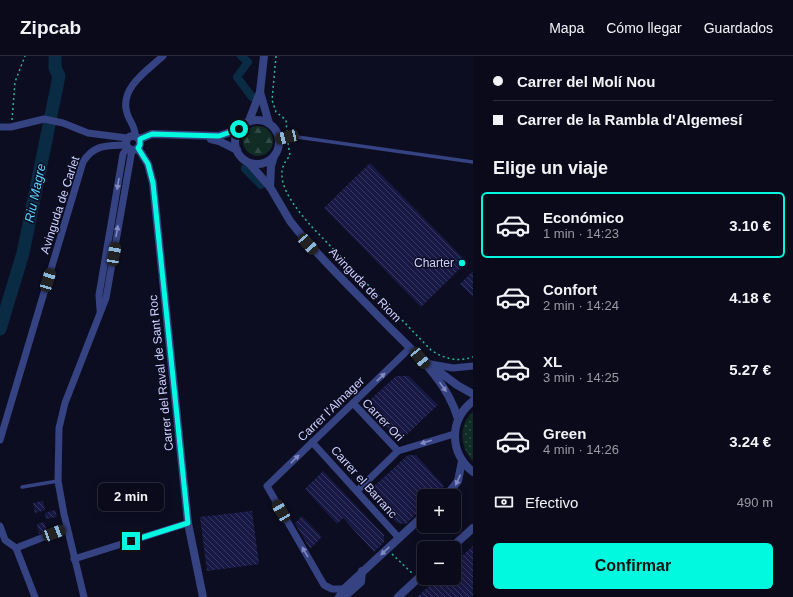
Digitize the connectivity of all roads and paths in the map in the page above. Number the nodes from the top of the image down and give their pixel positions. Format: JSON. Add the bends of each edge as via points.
{"nodes":[{"id":1,"x":25,"y":56,"type":"edge"},
{"id":2,"x":163,"y":56,"type":"edge"},
{"id":3,"x":264,"y":56,"type":"edge"},
{"id":4,"x":276,"y":56,"type":"edge"},
{"id":5,"x":260,"y":92,"type":"junction"},
{"id":6,"x":249,"y":121,"type":"junction"},
{"id":7,"x":269,"y":123,"type":"junction"},
{"id":8,"x":0,"y":127,"type":"edge"},
{"id":9,"x":11,"y":127,"type":"junction"},
{"id":10,"x":239,"y":129,"type":"junction"},
{"id":11,"x":204,"y":137,"type":"junction"},
{"id":12,"x":283,"y":138,"type":"junction"},
{"id":13,"x":132,"y":143,"type":"junction"},
{"id":14,"x":237,"y":150,"type":"junction"},
{"id":15,"x":274,"y":156,"type":"junction"},
{"id":16,"x":248,"y":162,"type":"junction"},
{"id":17,"x":473,"y":162,"type":"edge"},
{"id":18,"x":270,"y":187,"type":"junction"},
{"id":19,"x":410,"y":348,"type":"junction"},
{"id":20,"x":473,"y":356,"type":"edge"},
{"id":21,"x":420,"y":358,"type":"junction"},
{"id":22,"x":431,"y":364,"type":"junction"},
{"id":23,"x":473,"y":366,"type":"edge"},
{"id":24,"x":473,"y":394,"type":"edge"},
{"id":25,"x":473,"y":401,"type":"edge"},
{"id":26,"x":352,"y":404,"type":"junction"},
{"id":27,"x":458,"y":419,"type":"junction"},
{"id":28,"x":454,"y":434,"type":"junction"},
{"id":29,"x":0,"y":440,"type":"edge"},
{"id":30,"x":312,"y":442,"type":"junction"},
{"id":31,"x":398,"y":451,"type":"junction"},
{"id":32,"x":462,"y":461,"type":"junction"},
{"id":33,"x":473,"y":472,"type":"edge"},
{"id":34,"x":58,"y":481,"type":"junction"},
{"id":35,"x":22,"y":487,"type":"dead end"},
{"id":36,"x":452,"y":489,"type":"edge"},
{"id":37,"x":357,"y":491,"type":"junction"},
{"id":38,"x":417,"y":521,"type":"edge"},
{"id":39,"x":188,"y":523,"type":"junction"},
{"id":40,"x":0,"y":526,"type":"edge"},
{"id":41,"x":67,"y":528,"type":"junction"},
{"id":42,"x":473,"y":528,"type":"edge"},
{"id":43,"x":399,"y":538,"type":"junction"},
{"id":44,"x":459,"y":541,"type":"edge"},
{"id":45,"x":16,"y":548,"type":"junction"},
{"id":46,"x":387,"y":549,"type":"junction"},
{"id":47,"x":74,"y":559,"type":"junction"},
{"id":48,"x":417,"y":573,"type":"edge"},
{"id":49,"x":417,"y":580,"type":"edge"},
{"id":50,"x":344,"y":593,"type":"edge"},
{"id":51,"x":34,"y":597,"type":"edge"},
{"id":52,"x":84,"y":597,"type":"edge"},
{"id":53,"x":203,"y":597,"type":"edge"},
{"id":54,"x":339,"y":597,"type":"edge"},
{"id":55,"x":398,"y":597,"type":"edge"}],
"edges":[{"from":1,"to":9,"type":"path","via":[[15,82]]},
{"from":2,"to":13,"type":"street","via":[[132,85],[127,97],[126,112],[134,127]]},
{"from":3,"to":5,"type":"street"},
{"from":4,"to":12,"type":"path","via":[[272,100],[276,112],[286,120]]},
{"from":5,"to":6,"type":"street"},
{"from":5,"to":7,"type":"street"},
{"from":6,"to":7,"type":"street"},
{"from":6,"to":10,"type":"street"},
{"from":7,"to":12,"type":"street"},
{"from":8,"to":9,"type":"street"},
{"from":9,"to":13,"type":"street","via":[[44,120],[59,122],[88,134]]},
{"from":10,"to":11,"type":"street","via":[[219,136]]},
{"from":10,"to":14,"type":"street","via":[[236,136]]},
{"from":11,"to":13,"type":"street","via":[[152,134]]},
{"from":11,"to":14,"type":"street"},
{"from":12,"to":15,"type":"street"},
{"from":12,"to":17,"type":"lane"},
{"from":12,"to":20,"type":"path","via":[[290,156],[282,168],[282,182],[310,226],[431,350],[449,359]]},
{"from":13,"to":29,"type":"street","name":"Avinguda de Carlet","via":[[97,148],[92,150],[83,162]]},
{"from":13,"to":34,"type":"street","via":[[123,154],[100,288],[100,310],[65,403],[59,428]]},
{"from":13,"to":39,"type":"street","name":"Carrer del Raval de Sant Roc","via":[[148,164],[153,183]]},
{"from":14,"to":16,"type":"street"},
{"from":15,"to":16,"type":"street","via":[[262,164]]},
{"from":15,"to":18,"type":"street"},
{"from":16,"to":18,"type":"street","name":"Avinguda de Riom"},
{"from":18,"to":19,"type":"street","name":"Avinguda de Riom","via":[[290,222],[302,236]]},
{"from":19,"to":21,"type":"street","name":"Avinguda de Riom"},
{"from":26,"to":19,"type":"street","name":"Carrer l'Almager","one_way":true},
{"from":21,"to":22,"type":"street","name":"Avinguda de Riom"},
{"from":21,"to":27,"type":"street","name":"Avinguda de Riom","one_way":true,"via":[[446,392]]},
{"from":22,"to":23,"type":"street","via":[[453,368]]},
{"from":22,"to":24,"type":"street","name":"Avinguda de Riom"},
{"from":25,"to":27,"type":"street"},
{"from":26,"to":30,"type":"street","name":"Carrer l'Almager"},
{"from":26,"to":31,"type":"street","name":"Carrer Ori"},
{"from":27,"to":28,"type":"street"},
{"from":28,"to":31,"type":"street","one_way":true},
{"from":28,"to":32,"type":"street","via":[[456,448]]},
{"from":30,"to":37,"type":"street","name":"Carrer el Barranc"},
{"from":50,"to":30,"type":"street","name":"Carrer l'Almager","one_way":true,"via":[[324,586],[267,486]]},
{"from":31,"to":37,"type":"street"},
{"from":32,"to":33,"type":"street"},
{"from":32,"to":36,"type":"street","one_way":true,"via":[[458,481]]},
{"from":34,"to":35,"type":"lane"},
{"from":34,"to":41,"type":"street"},
{"from":37,"to":43,"type":"street","name":"Carrer el Barranc"},
{"from":38,"to":43,"type":"street"},
{"from":39,"to":47,"type":"street"},
{"from":39,"to":53,"type":"street","name":"Carrer del Raval de Sant Roc"},
{"from":40,"to":45,"type":"street","via":[[5,540]]},
{"from":41,"to":45,"type":"street"},
{"from":41,"to":47,"type":"street"},
{"from":42,"to":44,"type":"street"},
{"from":43,"to":46,"type":"street"},
{"from":45,"to":51,"type":"street"},
{"from":46,"to":48,"type":"path"},
{"from":46,"to":50,"type":"street","one_way":true,"via":[[362,571],[361,582]]},
{"from":47,"to":52,"type":"street"},
{"from":49,"to":55,"type":"street"},
{"from":50,"to":54,"type":"street"}]}
